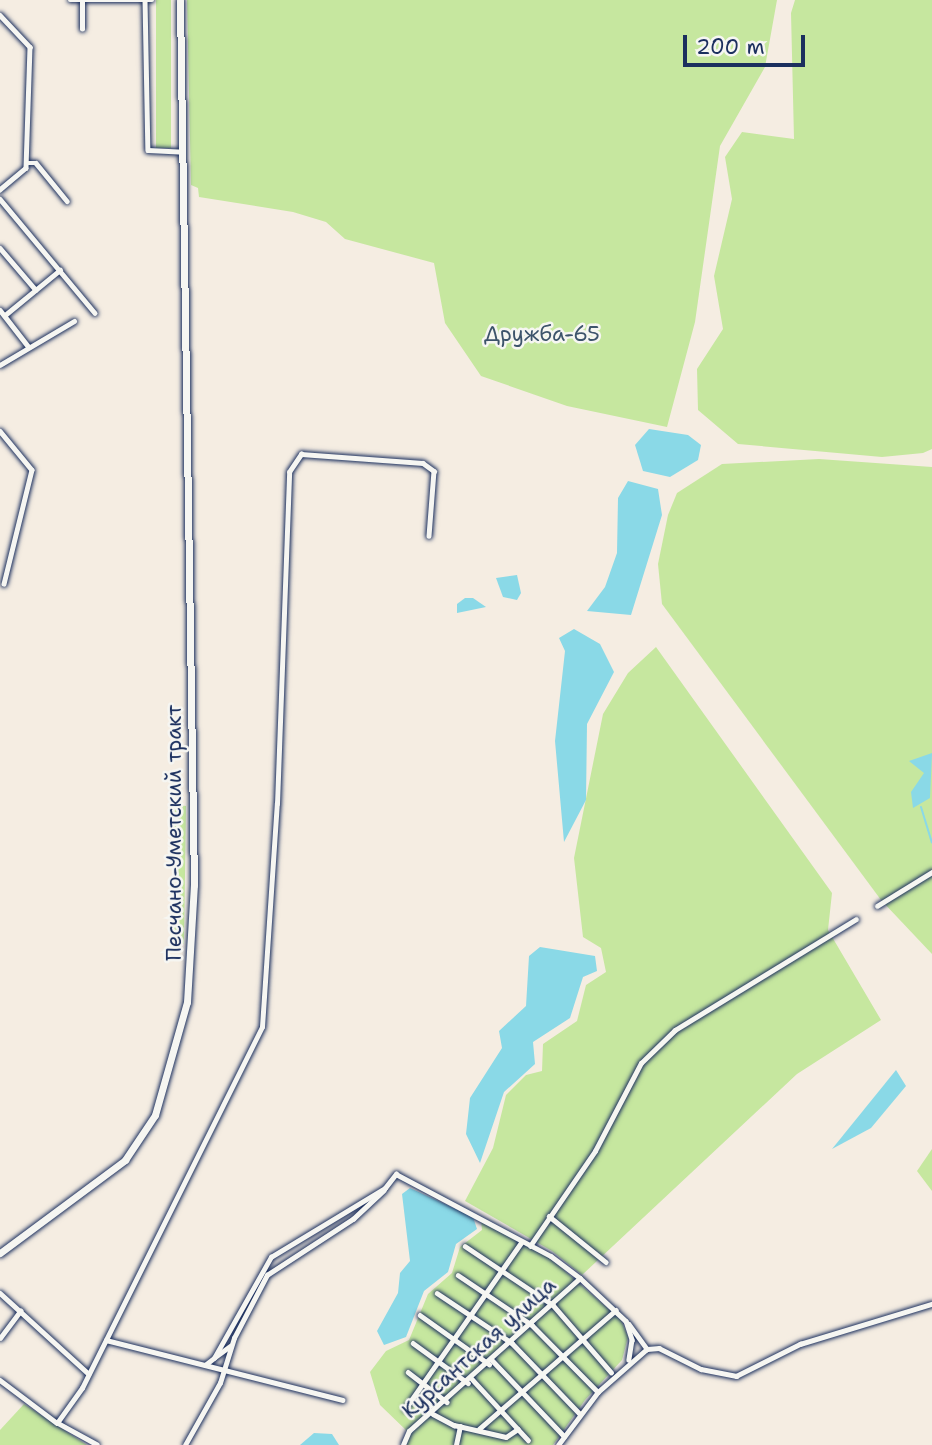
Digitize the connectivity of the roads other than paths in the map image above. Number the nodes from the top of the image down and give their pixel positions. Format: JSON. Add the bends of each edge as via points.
{"nodes":[{"id":1,"x":70,"y":0,"type":"edge"},
{"id":2,"x":145,"y":0,"type":"edge"},
{"id":3,"x":152,"y":0,"type":"edge"},
{"id":4,"x":180,"y":0,"type":"edge"},
{"id":5,"x":82,"y":1,"type":"edge"},
{"id":6,"x":1,"y":17,"type":"edge"},
{"id":7,"x":82,"y":29,"type":"dead end"},
{"id":8,"x":184,"y":152,"type":"junction"},
{"id":9,"x":26,"y":165,"type":"junction"},
{"id":10,"x":0,"y":190,"type":"edge"},
{"id":11,"x":0,"y":199,"type":"edge"},
{"id":12,"x":67,"y":201,"type":"dead end"},
{"id":13,"x":0,"y":248,"type":"edge"},
{"id":14,"x":60,"y":270,"type":"junction"},
{"id":15,"x":36,"y":290,"type":"junction"},
{"id":16,"x":0,"y":310,"type":"edge"},
{"id":17,"x":95,"y":313,"type":"dead end"},
{"id":18,"x":5,"y":315,"type":"junction"},
{"id":19,"x":74,"y":321,"type":"dead end"},
{"id":20,"x":28,"y":346,"type":"junction"},
{"id":21,"x":0,"y":365,"type":"edge"},
{"id":22,"x":0,"y":431,"type":"edge"},
{"id":23,"x":429,"y":536,"type":"dead end"},
{"id":24,"x":4,"y":584,"type":"dead end"},
{"id":25,"x":932,"y":872,"type":"edge"},
{"id":26,"x":877,"y":906,"type":"dead end"},
{"id":27,"x":856,"y":919,"type":"dead end"},
{"id":28,"x":385,"y":1188,"type":"junction"},
{"id":29,"x":549,"y":1216,"type":"junction"},
{"id":30,"x":521,"y":1243,"type":"junction"},
{"id":31,"x":465,"y":1246,"type":"dead end"},
{"id":32,"x":530,"y":1246,"type":"junction"},
{"id":33,"x":0,"y":1253,"type":"edge"},
{"id":34,"x":606,"y":1262,"type":"dead end"},
{"id":35,"x":501,"y":1272,"type":"junction"},
{"id":36,"x":457,"y":1275,"type":"dead end"},
{"id":37,"x":580,"y":1278,"type":"junction"},
{"id":38,"x":0,"y":1293,"type":"edge"},
{"id":39,"x":437,"y":1293,"type":"dead end"},
{"id":40,"x":485,"y":1294,"type":"junction"},
{"id":41,"x":932,"y":1304,"type":"edge"},
{"id":42,"x":553,"y":1305,"type":"junction"},
{"id":43,"x":616,"y":1310,"type":"junction"},
{"id":44,"x":20,"y":1311,"type":"junction"},
{"id":45,"x":420,"y":1315,"type":"dead end"},
{"id":46,"x":469,"y":1318,"type":"junction"},
{"id":47,"x":626,"y":1321,"type":"junction"},
{"id":48,"x":532,"y":1325,"type":"junction"},
{"id":49,"x":0,"y":1338,"type":"edge"},
{"id":50,"x":106,"y":1340,"type":"junction"},
{"id":51,"x":454,"y":1340,"type":"junction"},
{"id":52,"x":585,"y":1340,"type":"junction"},
{"id":53,"x":413,"y":1343,"type":"dead end"},
{"id":54,"x":512,"y":1343,"type":"junction"},
{"id":55,"x":230,"y":1346,"type":"junction"},
{"id":56,"x":647,"y":1349,"type":"junction"},
{"id":57,"x":564,"y":1357,"type":"junction"},
{"id":58,"x":214,"y":1358,"type":"junction"},
{"id":59,"x":629,"y":1360,"type":"junction"},
{"id":60,"x":491,"y":1362,"type":"junction"},
{"id":61,"x":439,"y":1363,"type":"junction"},
{"id":62,"x":205,"y":1365,"type":"junction"},
{"id":63,"x":225,"y":1371,"type":"junction"},
{"id":64,"x":408,"y":1372,"type":"dead end"},
{"id":65,"x":611,"y":1372,"type":"dead end"},
{"id":66,"x":89,"y":1374,"type":"junction"},
{"id":67,"x":542,"y":1375,"type":"junction"},
{"id":68,"x":0,"y":1380,"type":"edge"},
{"id":69,"x":470,"y":1381,"type":"junction"},
{"id":70,"x":424,"y":1385,"type":"junction"},
{"id":71,"x":598,"y":1392,"type":"junction"},
{"id":72,"x":523,"y":1393,"type":"junction"},
{"id":73,"x":343,"y":1400,"type":"dead end"},
{"id":74,"x":447,"y":1402,"type":"junction"},
{"id":75,"x":405,"y":1409,"type":"dead end"},
{"id":76,"x":502,"y":1411,"type":"junction"},
{"id":77,"x":433,"y":1414,"type":"junction"},
{"id":78,"x":580,"y":1414,"type":"junction"},
{"id":79,"x":57,"y":1423,"type":"junction"},
{"id":80,"x":460,"y":1426,"type":"junction"},
{"id":81,"x":479,"y":1429,"type":"junction"},
{"id":82,"x":518,"y":1429,"type":"junction"},
{"id":83,"x":564,"y":1436,"type":"junction"},
{"id":84,"x":528,"y":1440,"type":"dead end"},
{"id":85,"x":97,"y":1445,"type":"edge"},
{"id":86,"x":185,"y":1445,"type":"edge"},
{"id":87,"x":403,"y":1445,"type":"edge"},
{"id":88,"x":456,"y":1445,"type":"edge"},
{"id":89,"x":558,"y":1445,"type":"edge"}],
"edges":[{"from":1,"to":5,"type":"street"},
{"from":2,"to":3,"type":"street"},
{"from":2,"to":5,"type":"street"},
{"from":2,"to":8,"type":"street","via":[[148,150]]},
{"from":4,"to":8,"type":"main road","name":"Песчано-Уметский тракт"},
{"from":5,"to":7,"type":"street"},
{"from":6,"to":9,"type":"street","via":[[30,47]]},
{"from":8,"to":33,"type":"main road","name":"Песчано-Уметский тракт","via":[[192,673],[193,957],[187,1002],[155,1115],[125,1160]]},
{"from":9,"to":10,"type":"street"},
{"from":9,"to":12,"type":"street","via":[[36,163]]},
{"from":11,"to":14,"type":"street"},
{"from":13,"to":15,"type":"street"},
{"from":14,"to":15,"type":"street"},
{"from":14,"to":17,"type":"street"},
{"from":15,"to":18,"type":"street"},
{"from":16,"to":18,"type":"street"},
{"from":18,"to":20,"type":"street"},
{"from":19,"to":20,"type":"street"},
{"from":20,"to":21,"type":"street"},
{"from":22,"to":24,"type":"street","via":[[32,470]]},
{"from":23,"to":50,"type":"street","via":[[433,471],[423,463],[301,454],[289,472],[277,804],[262,1027]]},
{"from":25,"to":26,"type":"street"},
{"from":27,"to":29,"type":"street","via":[[675,1030],[636,1069],[595,1151]]},
{"from":28,"to":30,"type":"street","via":[[396,1174]]},
{"from":28,"to":55,"type":"street","via":[[353,1219],[271,1270]]},
{"from":28,"to":58,"type":"street","via":[[271,1256]]},
{"from":29,"to":32,"type":"street"},
{"from":29,"to":34,"type":"street"},
{"from":30,"to":32,"type":"street"},
{"from":30,"to":35,"type":"street"},
{"from":31,"to":35,"type":"street"},
{"from":32,"to":37,"type":"street"},
{"from":35,"to":40,"type":"street"},
{"from":35,"to":42,"type":"street"},
{"from":36,"to":40,"type":"street"},
{"from":37,"to":42,"type":"street","name":"Курсантская улица"},
{"from":37,"to":43,"type":"street"},
{"from":38,"to":44,"type":"street"},
{"from":39,"to":46,"type":"street"},
{"from":40,"to":46,"type":"street"},
{"from":40,"to":48,"type":"street"},
{"from":41,"to":56,"type":"street","via":[[800,1344],[737,1376],[701,1368],[659,1348]]},
{"from":42,"to":48,"type":"street","name":"Курсантская улица"},
{"from":42,"to":52,"type":"street"},
{"from":43,"to":47,"type":"street"},
{"from":43,"to":52,"type":"street"},
{"from":44,"to":49,"type":"street"},
{"from":44,"to":66,"type":"street"},
{"from":45,"to":51,"type":"street"},
{"from":46,"to":51,"type":"street"},
{"from":46,"to":54,"type":"street"},
{"from":47,"to":56,"type":"street"},
{"from":47,"to":59,"type":"street","via":[[632,1340]]},
{"from":48,"to":54,"type":"street","name":"Курсантская улица"},
{"from":48,"to":57,"type":"street"},
{"from":50,"to":62,"type":"street"},
{"from":50,"to":66,"type":"street"},
{"from":51,"to":60,"type":"street"},
{"from":51,"to":61,"type":"street"},
{"from":52,"to":57,"type":"street"},
{"from":52,"to":65,"type":"street"},
{"from":53,"to":61,"type":"street"},
{"from":54,"to":60,"type":"street","name":"Курсантская улица"},
{"from":54,"to":67,"type":"street"},
{"from":55,"to":58,"type":"street"},
{"from":55,"to":63,"type":"street"},
{"from":56,"to":59,"type":"street"},
{"from":57,"to":67,"type":"street"},
{"from":57,"to":71,"type":"street"},
{"from":58,"to":62,"type":"street"},
{"from":59,"to":71,"type":"street"},
{"from":60,"to":69,"type":"street","name":"Курсантская улица"},
{"from":60,"to":72,"type":"street"},
{"from":61,"to":69,"type":"street"},
{"from":61,"to":70,"type":"street"},
{"from":62,"to":63,"type":"street"},
{"from":63,"to":73,"type":"street"},
{"from":63,"to":86,"type":"street"},
{"from":64,"to":70,"type":"street"},
{"from":66,"to":79,"type":"street"},
{"from":67,"to":72,"type":"street"},
{"from":67,"to":78,"type":"street"},
{"from":68,"to":79,"type":"street"},
{"from":69,"to":74,"type":"street","name":"Курсантская улица"},
{"from":69,"to":76,"type":"street"},
{"from":70,"to":74,"type":"street"},
{"from":70,"to":75,"type":"street"},
{"from":71,"to":78,"type":"street"},
{"from":72,"to":76,"type":"street"},
{"from":72,"to":83,"type":"street"},
{"from":74,"to":77,"type":"street","name":"Курсантская улица"},
{"from":76,"to":81,"type":"street"},
{"from":76,"to":82,"type":"street"},
{"from":77,"to":80,"type":"street"},
{"from":77,"to":87,"type":"street","name":"Курсантская улица","via":[[409,1431]]},
{"from":78,"to":83,"type":"street"},
{"from":79,"to":85,"type":"street"},
{"from":80,"to":81,"type":"street"},
{"from":80,"to":88,"type":"street"},
{"from":81,"to":82,"type":"street","via":[[506,1437]]},
{"from":82,"to":84,"type":"street"},
{"from":83,"to":89,"type":"street"}]}
